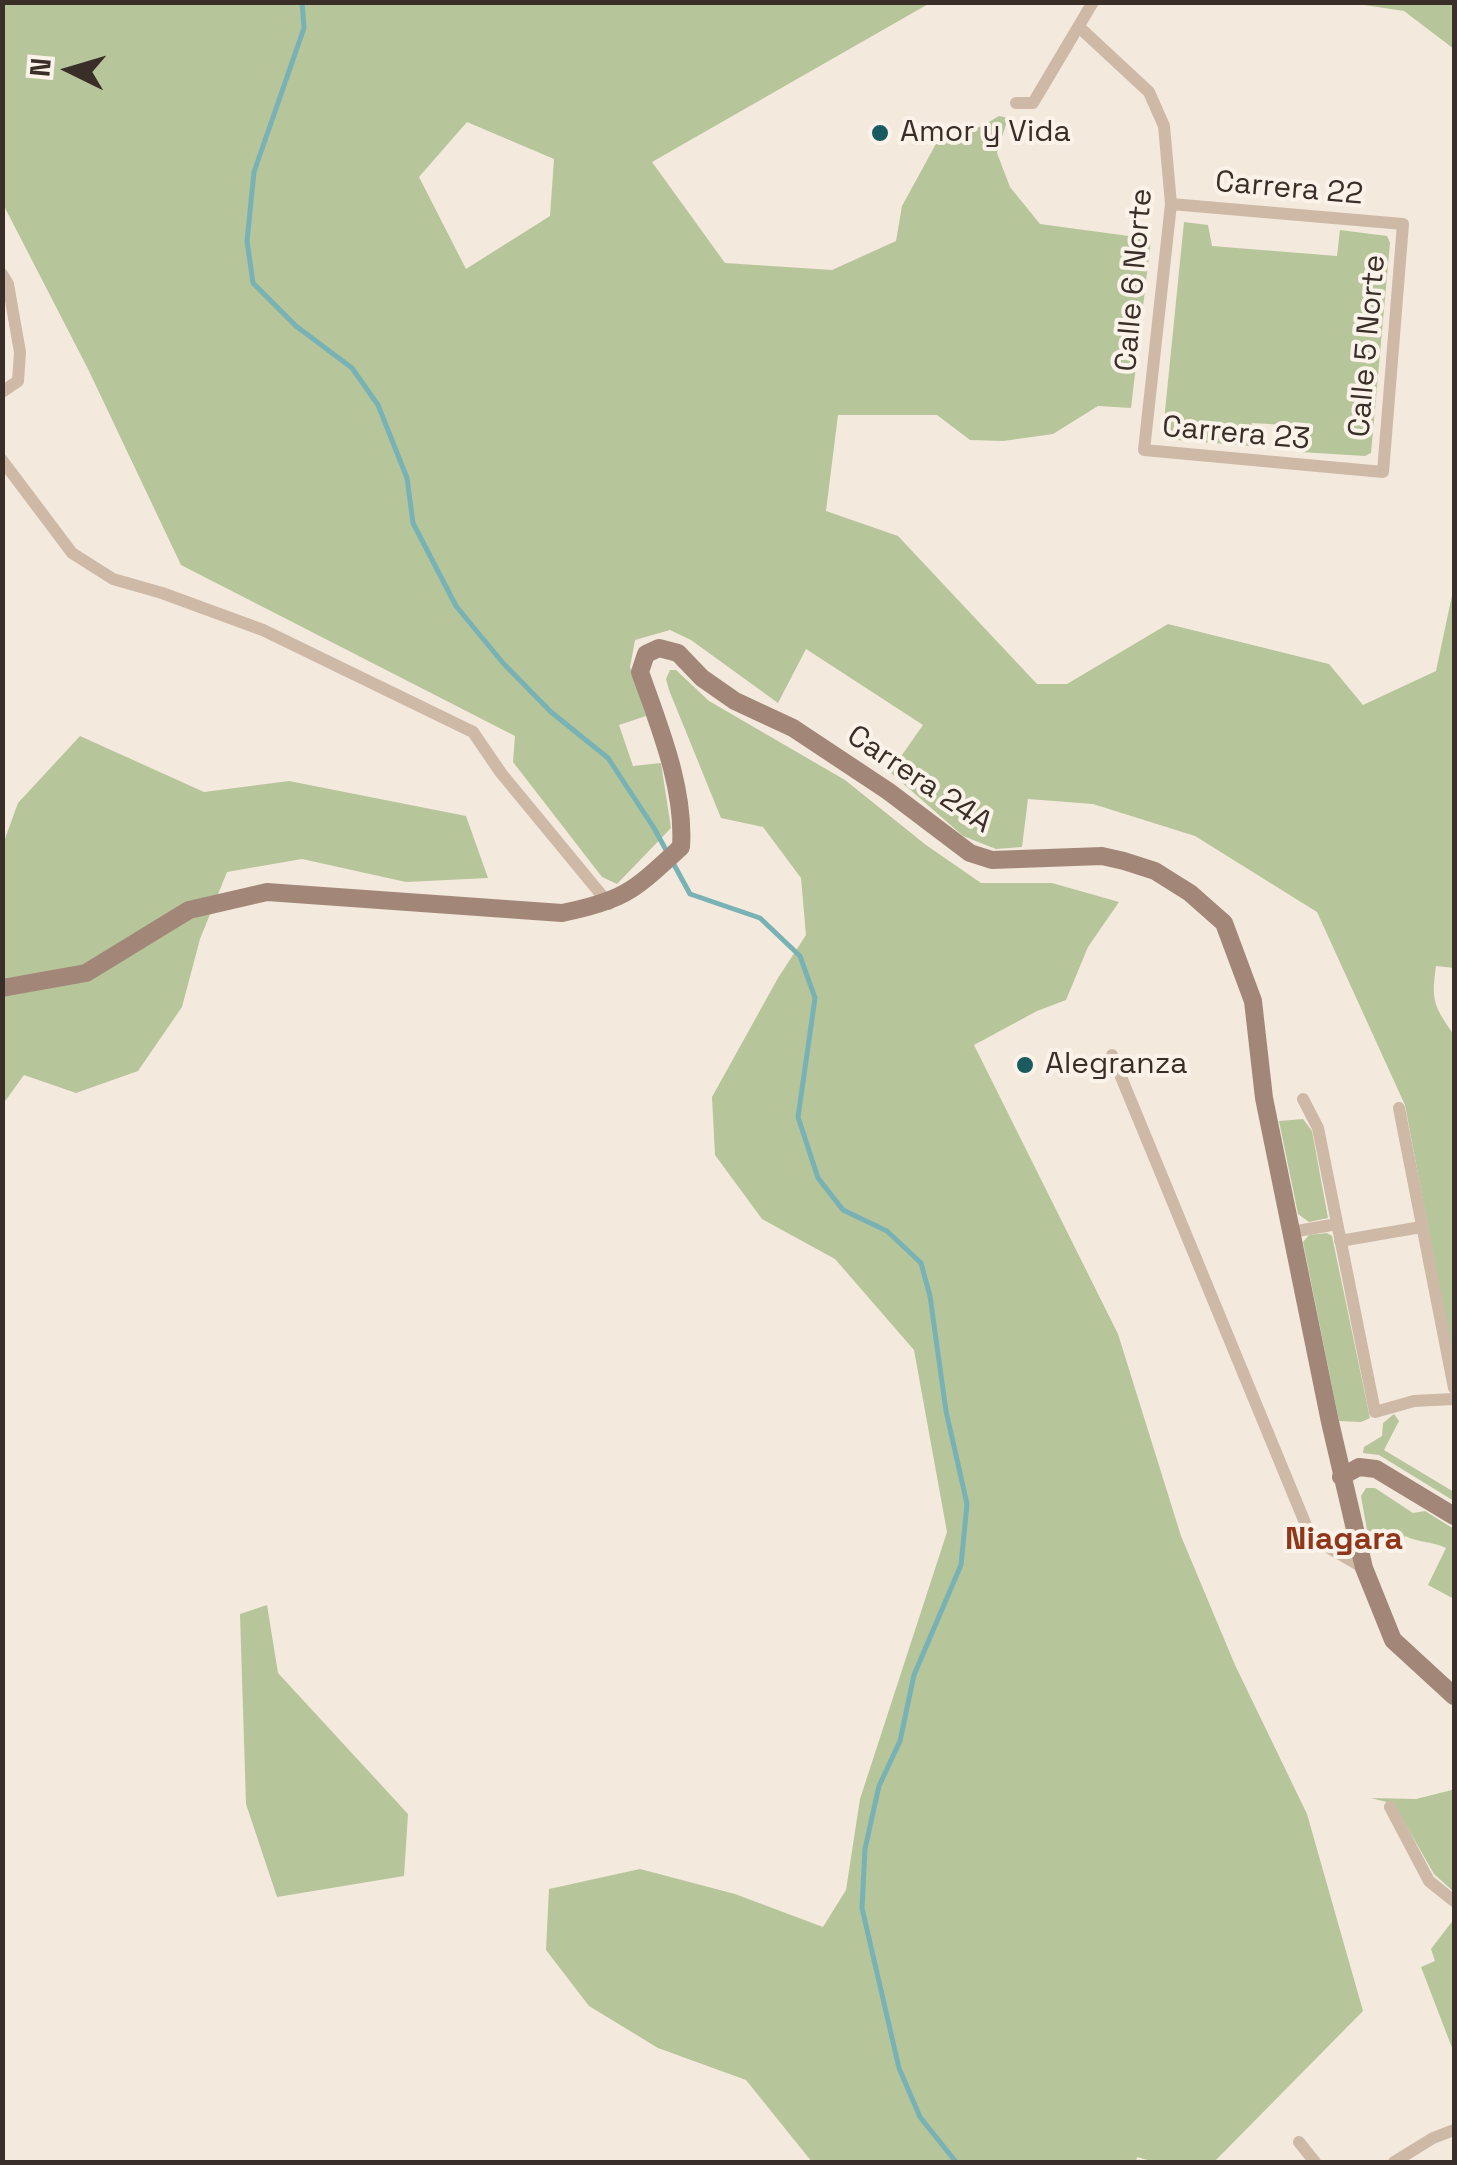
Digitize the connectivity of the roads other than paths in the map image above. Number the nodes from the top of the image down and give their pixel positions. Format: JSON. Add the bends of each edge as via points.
{"nodes":[{"id":1,"x":1094,"y":2,"type":"edge"},
{"id":2,"x":1079,"y":27,"type":"junction"},
{"id":3,"x":1016,"y":102,"type":"dead end"},
{"id":4,"x":1172,"y":204,"type":"junction"},
{"id":5,"x":1403,"y":224,"type":"joint"},
{"id":6,"x":2,"y":274,"type":"edge"},
{"id":7,"x":2,"y":392,"type":"edge"},
{"id":8,"x":1144,"y":450,"type":"joint"},
{"id":9,"x":2,"y":460,"type":"edge"},
{"id":10,"x":1383,"y":472,"type":"joint"},
{"id":11,"x":608,"y":904,"type":"junction"},
{"id":12,"x":2,"y":988,"type":"edge"},
{"id":13,"x":1112,"y":1055,"type":"dead end"},
{"id":14,"x":1302,"y":1098,"type":"dead end"},
{"id":15,"x":1398,"y":1108,"type":"dead end"},
{"id":16,"x":1337,"y":1224,"type":"junction"},
{"id":17,"x":1421,"y":1227,"type":"junction"},
{"id":18,"x":1292,"y":1232,"type":"junction"},
{"id":19,"x":1340,"y":1241,"type":"junction"},
{"id":20,"x":1454,"y":1388,"type":"edge"},
{"id":21,"x":1454,"y":1399,"type":"edge"},
{"id":22,"x":1341,"y":1477,"type":"junction"},
{"id":23,"x":1454,"y":1516,"type":"edge"},
{"id":24,"x":1364,"y":1568,"type":"junction"},
{"id":25,"x":1454,"y":1696,"type":"edge"},
{"id":26,"x":1390,"y":1807,"type":"dead end"},
{"id":27,"x":1454,"y":1900,"type":"edge"},
{"id":28,"x":1454,"y":2130,"type":"edge"},
{"id":29,"x":1299,"y":2142,"type":"dead end"},
{"id":30,"x":1315,"y":2162,"type":"edge"},
{"id":31,"x":1394,"y":2162,"type":"edge"}],
"edges":[{"from":1,"to":2,"type":"street"},
{"from":2,"to":3,"type":"street","via":[[1032,102]]},
{"from":2,"to":4,"type":"street","name":"Calle 6 Norte","via":[[1149,92],[1164,126]]},
{"from":4,"to":5,"type":"street","name":"Carrera 22"},
{"from":4,"to":8,"type":"street","name":"Calle 6 Norte"},
{"from":5,"to":10,"type":"street","name":"Calle 5 Norte"},
{"from":6,"to":7,"type":"street","via":[[20,352],[18,380]]},
{"from":8,"to":10,"type":"street","name":"Carrera 23"},
{"from":9,"to":11,"type":"street","via":[[72,554],[113,579],[263,630],[473,732]]},
{"from":11,"to":12,"type":"street","via":[[562,913],[267,892],[189,910],[86,973]]},
{"from":11,"to":18,"type":"street","name":"Carrera 24A","via":[[636,889],[681,847],[683,817],[640,672],[646,654],[659,648],[678,652],[735,701],[793,728],[888,790],[970,853],[1016,861],[1102,856],[1155,871],[1224,923],[1248,983]]},
{"from":13,"to":24,"type":"street","via":[[1308,1530]]},
{"from":14,"to":16,"type":"street","via":[[1318,1128]]},
{"from":15,"to":17,"type":"street"},
{"from":16,"to":18,"type":"street"},
{"from":16,"to":19,"type":"street"},
{"from":17,"to":19,"type":"street"},
{"from":17,"to":20,"type":"street"},
{"from":18,"to":22,"type":"street","name":"Carrera 24A"},
{"from":19,"to":21,"type":"street","via":[[1375,1412]]},
{"from":22,"to":23,"type":"street","via":[[1359,1466],[1376,1469]]},
{"from":22,"to":24,"type":"street","name":"Carrera 24A"},
{"from":24,"to":25,"type":"street","name":"Carrera 24A","via":[[1393,1640]]},
{"from":26,"to":27,"type":"street","via":[[1429,1881]]},
{"from":28,"to":31,"type":"street"},
{"from":29,"to":30,"type":"street"}]}
